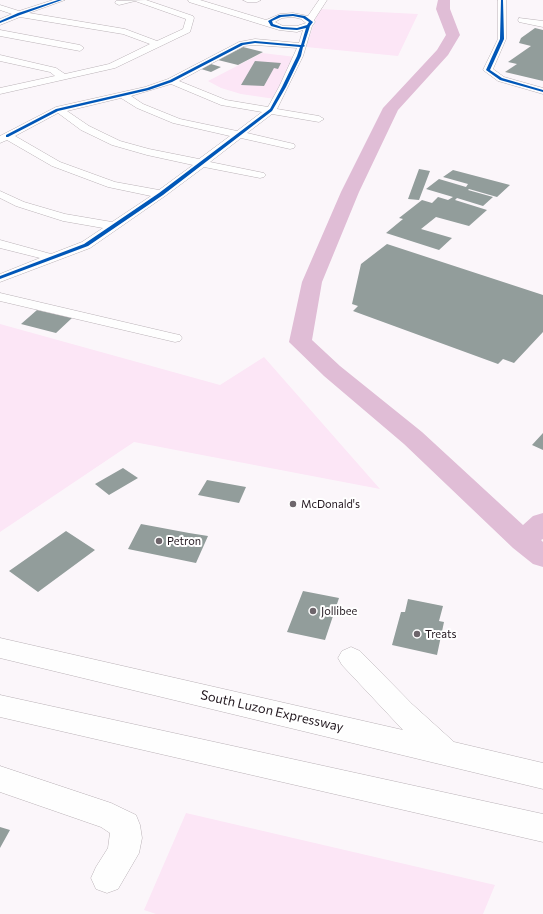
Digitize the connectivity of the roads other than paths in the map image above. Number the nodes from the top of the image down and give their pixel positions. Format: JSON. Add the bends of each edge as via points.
{"nodes":[{"id":1,"x":60,"y":0,"type":"edge"},
{"id":2,"x":132,"y":0,"type":"edge"},
{"id":3,"x":138,"y":0,"type":"edge"},
{"id":4,"x":192,"y":0,"type":"edge"},
{"id":5,"x":247,"y":0,"type":"edge"},
{"id":6,"x":257,"y":0,"type":"edge"},
{"id":7,"x":323,"y":0,"type":"edge"},
{"id":8,"x":502,"y":0,"type":"edge"},
{"id":9,"x":118,"y":3,"type":"dead end"},
{"id":10,"x":0,"y":6,"type":"edge"},
{"id":11,"x":19,"y":14,"type":"junction"},
{"id":12,"x":309,"y":19,"type":"junction"},
{"id":13,"x":522,"y":20,"type":"dead end"},
{"id":14,"x":274,"y":21,"type":"junction"},
{"id":15,"x":0,"y":22,"type":"edge"},
{"id":16,"x":543,"y":24,"type":"edge"},
{"id":17,"x":290,"y":29,"type":"junction"},
{"id":18,"x":0,"y":33,"type":"edge"},
{"id":19,"x":304,"y":42,"type":"junction"},
{"id":20,"x":158,"y":44,"type":"junction"},
{"id":21,"x":80,"y":48,"type":"dead end"},
{"id":22,"x":0,"y":58,"type":"edge"},
{"id":23,"x":63,"y":77,"type":"junction"},
{"id":24,"x":171,"y":81,"type":"junction"},
{"id":25,"x":0,"y":90,"type":"edge"},
{"id":26,"x":543,"y":91,"type":"edge"},
{"id":27,"x":123,"y":95,"type":"junction"},
{"id":28,"x":59,"y":109,"type":"junction"},
{"id":29,"x":271,"y":110,"type":"junction"},
{"id":30,"x":319,"y":119,"type":"dead end"},
{"id":31,"x":238,"y":135,"type":"junction"},
{"id":32,"x":3,"y":138,"type":"edge"},
{"id":33,"x":290,"y":146,"type":"dead end"},
{"id":34,"x":200,"y":163,"type":"junction"},
{"id":35,"x":260,"y":175,"type":"dead end"},
{"id":36,"x":0,"y":194,"type":"edge"},
{"id":37,"x":161,"y":194,"type":"junction"},
{"id":38,"x":113,"y":226,"type":"junction"},
{"id":39,"x":2,"y":246,"type":"edge"},
{"id":40,"x":52,"y":258,"type":"junction"},
{"id":41,"x":0,"y":278,"type":"edge"},
{"id":42,"x":0,"y":297,"type":"edge"},
{"id":43,"x":174,"y":338,"type":"dead end"},
{"id":44,"x":0,"y":648,"type":"edge"},
{"id":45,"x":351,"y":658,"type":"dead end"},
{"id":46,"x":0,"y":706,"type":"edge"},
{"id":47,"x":446,"y":752,"type":"junction"},
{"id":48,"x":532,"y":773,"type":"edge"},
{"id":49,"x":0,"y":779,"type":"edge"},
{"id":50,"x":532,"y":825,"type":"edge"},
{"id":51,"x":107,"y":878,"type":"dead end"}],
"edges":[{"from":1,"to":11,"type":"street"},
{"from":2,"to":9,"type":"street"},
{"from":3,"to":20,"type":"street","via":[[190,18],[187,30]]},
{"from":4,"to":14,"type":"street","via":[[242,16]]},
{"from":5,"to":6,"type":"street"},
{"from":7,"to":12,"type":"street"},
{"from":8,"to":26,"type":"street","via":[[502,39],[488,70],[501,79]]},
{"from":10,"to":11,"type":"street"},
{"from":11,"to":15,"type":"street"},
{"from":11,"to":20,"type":"street","via":[[124,32]]},
{"from":12,"to":14,"type":"street","via":[[293,15]]},
{"from":12,"to":17,"type":"street"},
{"from":12,"to":19,"type":"street"},
{"from":13,"to":16,"type":"street"},
{"from":14,"to":17,"type":"street"},
{"from":17,"to":19,"type":"street","via":[[299,32]]},
{"from":18,"to":21,"type":"street"},
{"from":19,"to":24,"type":"street","via":[[242,44]]},
{"from":19,"to":29,"type":"street","via":[[287,82]]},
{"from":20,"to":23,"type":"street","via":[[112,66]]},
{"from":22,"to":23,"type":"street","via":[[53,70]]},
{"from":23,"to":25,"type":"street"},
{"from":24,"to":27,"type":"street"},
{"from":24,"to":29,"type":"street","via":[[224,103]]},
{"from":27,"to":28,"type":"street"},
{"from":27,"to":31,"type":"street","via":[[140,106],[177,121]]},
{"from":28,"to":32,"type":"street"},
{"from":28,"to":34,"type":"street","via":[[85,128],[116,143]]},
{"from":29,"to":30,"type":"street"},
{"from":29,"to":31,"type":"street"},
{"from":31,"to":33,"type":"street"},
{"from":31,"to":34,"type":"street"},
{"from":32,"to":37,"type":"street","via":[[56,164],[112,185]]},
{"from":34,"to":35,"type":"street"},
{"from":34,"to":37,"type":"street"},
{"from":36,"to":38,"type":"street","via":[[20,204],[63,217]]},
{"from":37,"to":38,"type":"street"},
{"from":38,"to":40,"type":"street","via":[[86,245]]},
{"from":39,"to":40,"type":"street"},
{"from":40,"to":41,"type":"street"},
{"from":42,"to":43,"type":"street"},
{"from":44,"to":47,"type":"highway","name":"South Luzon Expressway"},
{"from":45,"to":47,"type":"highway","via":[[402,712]]},
{"from":46,"to":50,"type":"highway"},
{"from":47,"to":48,"type":"highway","name":"South Luzon Expressway"},
{"from":49,"to":51,"type":"highway","via":[[111,817],[125,825],[123,853]]}]}
